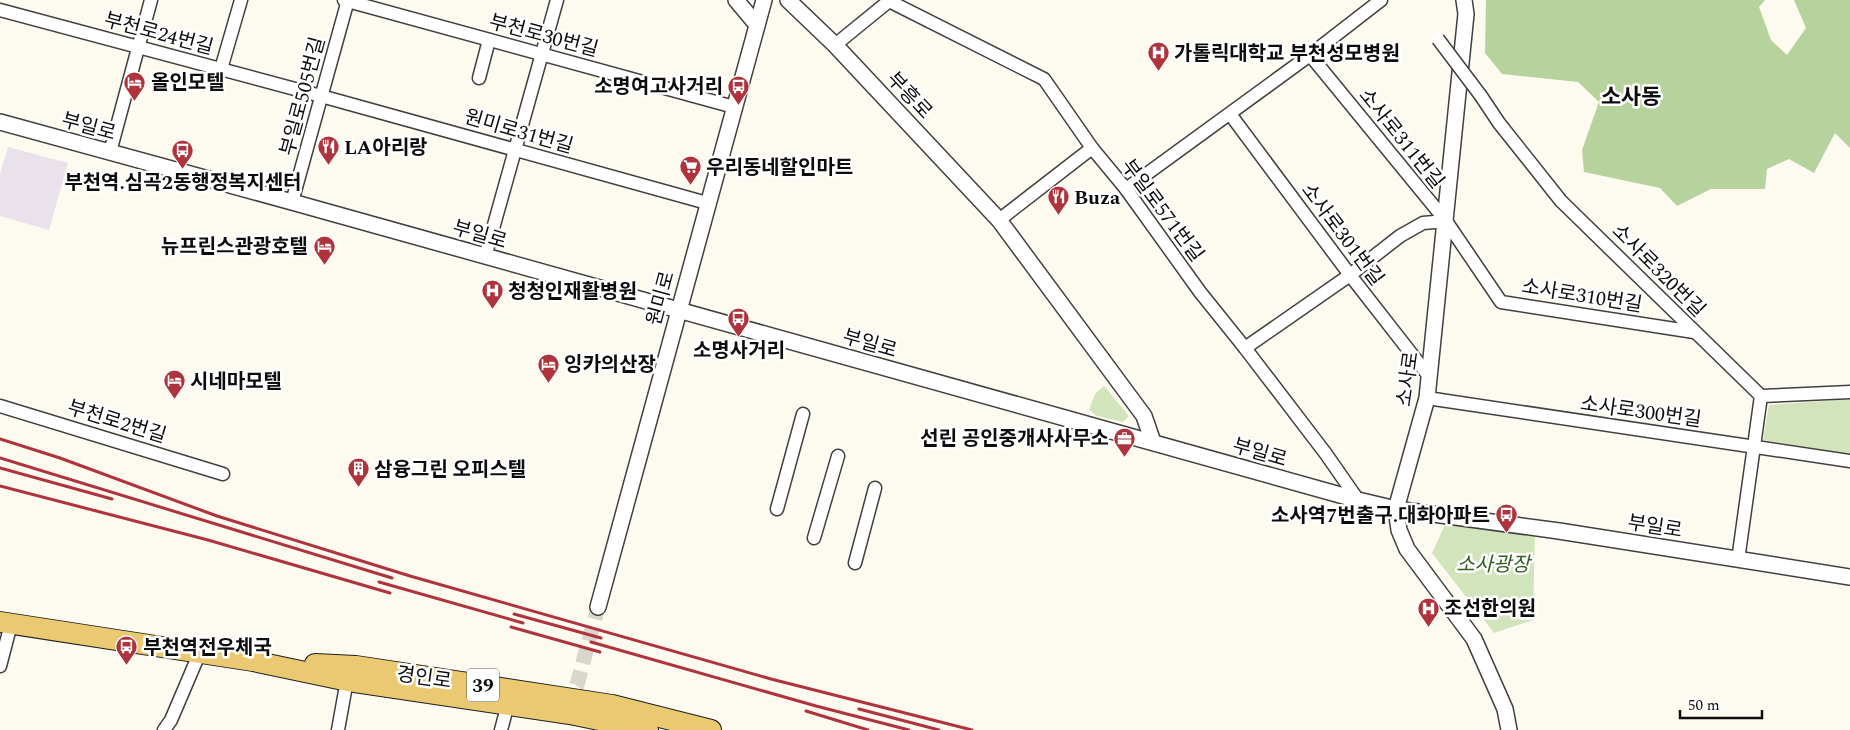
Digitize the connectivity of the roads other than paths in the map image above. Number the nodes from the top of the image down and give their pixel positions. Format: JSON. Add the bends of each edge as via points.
{"nodes":[{"id":1,"x":152,"y":0,"type":"edge"},
{"id":2,"x":241,"y":0,"type":"edge"},
{"id":3,"x":347,"y":0,"type":"edge"},
{"id":4,"x":557,"y":0,"type":"edge"},
{"id":5,"x":736,"y":0,"type":"edge"},
{"id":6,"x":764,"y":0,"type":"edge"},
{"id":7,"x":788,"y":0,"type":"edge"},
{"id":8,"x":1380,"y":0,"type":"edge"},
{"id":9,"x":1464,"y":0,"type":"edge"},
{"id":10,"x":889,"y":1,"type":"edge"},
{"id":11,"x":0,"y":10,"type":"edge"},
{"id":12,"x":757,"y":25,"type":"junction"},
{"id":13,"x":1438,"y":39,"type":"dead end"},
{"id":14,"x":489,"y":40,"type":"junction"},
{"id":15,"x":835,"y":45,"type":"junction"},
{"id":16,"x":138,"y":47,"type":"junction"},
{"id":17,"x":542,"y":54,"type":"junction"},
{"id":18,"x":1310,"y":55,"type":"junction"},
{"id":19,"x":221,"y":69,"type":"junction"},
{"id":20,"x":479,"y":78,"type":"dead end"},
{"id":21,"x":321,"y":96,"type":"junction"},
{"id":22,"x":734,"y":106,"type":"junction"},
{"id":23,"x":1230,"y":114,"type":"junction"},
{"id":24,"x":0,"y":122,"type":"edge"},
{"id":25,"x":1092,"y":148,"type":"junction"},
{"id":26,"x":515,"y":150,"type":"junction"},
{"id":27,"x":110,"y":152,"type":"junction"},
{"id":28,"x":1126,"y":189,"type":"junction"},
{"id":29,"x":292,"y":202,"type":"junction"},
{"id":30,"x":707,"y":203,"type":"junction"},
{"id":31,"x":999,"y":220,"type":"junction"},
{"id":32,"x":1446,"y":221,"type":"junction"},
{"id":33,"x":485,"y":257,"type":"junction"},
{"id":34,"x":1350,"y":275,"type":"junction"},
{"id":35,"x":678,"y":309,"type":"junction"},
{"id":36,"x":1694,"y":332,"type":"junction"},
{"id":37,"x":1245,"y":348,"type":"junction"},
{"id":38,"x":1428,"y":375,"type":"junction"},
{"id":39,"x":1850,"y":392,"type":"edge"},
{"id":40,"x":1761,"y":396,"type":"junction"},
{"id":41,"x":1427,"y":398,"type":"junction"},
{"id":42,"x":0,"y":406,"type":"edge"},
{"id":43,"x":803,"y":414,"type":"dead end"},
{"id":44,"x":1153,"y":442,"type":"junction"},
{"id":45,"x":1755,"y":446,"type":"junction"},
{"id":46,"x":838,"y":456,"type":"dead end"},
{"id":47,"x":1850,"y":461,"type":"edge"},
{"id":48,"x":223,"y":474,"type":"dead end"},
{"id":49,"x":875,"y":488,"type":"dead end"},
{"id":50,"x":1358,"y":500,"type":"junction"},
{"id":51,"x":777,"y":509,"type":"dead end"},
{"id":52,"x":1396,"y":509,"type":"junction"},
{"id":53,"x":814,"y":538,"type":"dead end"},
{"id":54,"x":1738,"y":560,"type":"junction"},
{"id":55,"x":855,"y":563,"type":"dead end"},
{"id":56,"x":1850,"y":577,"type":"edge"},
{"id":57,"x":598,"y":607,"type":"tunnel mouth"},
{"id":58,"x":5,"y":623,"type":"edge"},
{"id":59,"x":200,"y":652,"type":"junction"},
{"id":60,"x":253,"y":661,"type":"junction"},
{"id":61,"x":0,"y":666,"type":"edge"},
{"id":62,"x":345,"y":691,"type":"junction"},
{"id":63,"x":552,"y":707,"type":"dead end"},
{"id":64,"x":589,"y":721,"type":"edge"},
{"id":65,"x":503,"y":723,"type":"edge"},
{"id":66,"x":164,"y":730,"type":"edge"},
{"id":67,"x":338,"y":730,"type":"edge"},
{"id":68,"x":648,"y":730,"type":"edge"},
{"id":69,"x":661,"y":730,"type":"edge"},
{"id":70,"x":711,"y":730,"type":"edge"},
{"id":71,"x":1509,"y":730,"type":"edge"}],
"edges":[{"from":1,"to":16,"type":"street"},
{"from":2,"to":19,"type":"street","name":"부천로24번길"},
{"from":3,"to":14,"type":"street","name":"부천로30번길"},
{"from":3,"to":21,"type":"street","name":"부일로505번길"},
{"from":4,"to":17,"type":"street"},
{"from":5,"to":12,"type":"street"},
{"from":6,"to":12,"type":"street","name":"원미로"},
{"from":7,"to":15,"type":"street","name":"부흥로"},
{"from":8,"to":18,"type":"street"},
{"from":9,"to":32,"type":"street","name":"소사로","via":[[1466,14]]},
{"from":10,"to":15,"type":"street"},
{"from":10,"to":25,"type":"street","name":"부일로571번길","via":[[1044,80]]},
{"from":11,"to":16,"type":"street","name":"부천로24번길"},
{"from":12,"to":22,"type":"street","name":"원미로"},
{"from":13,"to":36,"type":"street","name":"소사로320번길","bridge":true,"via":[[1561,201]]},
{"from":14,"to":17,"type":"street","name":"부천로30번길"},
{"from":14,"to":20,"type":"street"},
{"from":15,"to":31,"type":"street","name":"부흥로"},
{"from":16,"to":19,"type":"street","name":"부천로24번길"},
{"from":16,"to":27,"type":"street"},
{"from":17,"to":22,"type":"street","name":"부천로30번길"},
{"from":17,"to":26,"type":"street"},
{"from":18,"to":23,"type":"street"},
{"from":18,"to":32,"type":"street","name":"소사로311번길"},
{"from":19,"to":21,"type":"street","name":"부천로24번길"},
{"from":21,"to":26,"type":"street","name":"원미로31번길"},
{"from":21,"to":29,"type":"street","name":"부일로505번길"},
{"from":22,"to":30,"type":"street","name":"원미로"},
{"from":23,"to":28,"type":"street"},
{"from":23,"to":34,"type":"street","name":"소사로301번길"},
{"from":24,"to":27,"type":"street","name":"부일로"},
{"from":25,"to":28,"type":"street","name":"부일로571번길"},
{"from":25,"to":31,"type":"street"},
{"from":26,"to":30,"type":"street","name":"원미로31번길"},
{"from":26,"to":33,"type":"street"},
{"from":27,"to":29,"type":"street","name":"부일로"},
{"from":28,"to":37,"type":"street","name":"부일로571번길"},
{"from":29,"to":33,"type":"street","name":"부일로"},
{"from":30,"to":35,"type":"street","name":"원미로"},
{"from":31,"to":44,"type":"street","name":"부흥로","via":[[1144,416]]},
{"from":32,"to":34,"type":"street","via":[[1423,223],[1400,236]]},
{"from":32,"to":36,"type":"street","name":"소사로310번길","via":[[1501,302]]},
{"from":32,"to":38,"type":"street","name":"소사로"},
{"from":33,"to":35,"type":"street","name":"부일로"},
{"from":34,"to":37,"type":"street"},
{"from":34,"to":38,"type":"street","name":"소사로301번길"},
{"from":35,"to":44,"type":"street","name":"부일로"},
{"from":35,"to":57,"type":"street","name":"원미로"},
{"from":36,"to":40,"type":"street","name":"소사로320번길"},
{"from":37,"to":50,"type":"street","name":"부일로571번길"},
{"from":38,"to":41,"type":"street","name":"소사로"},
{"from":39,"to":40,"type":"street"},
{"from":40,"to":45,"type":"street"},
{"from":41,"to":45,"type":"street","name":"소사로300번길"},
{"from":41,"to":52,"type":"street","name":"소사로"},
{"from":42,"to":48,"type":"street","name":"부천로2번길"},
{"from":43,"to":51,"type":"street"},
{"from":44,"to":50,"type":"street","name":"부일로"},
{"from":45,"to":47,"type":"street","name":"소사로300번길"},
{"from":45,"to":54,"type":"street"},
{"from":46,"to":53,"type":"street"},
{"from":49,"to":55,"type":"street"},
{"from":50,"to":52,"type":"street","name":"부일로"},
{"from":52,"to":54,"type":"street","name":"부일로"},
{"from":52,"to":71,"type":"street","name":"소사로","via":[[1399,530],[1407,549],[1474,639],[1505,709]]},
{"from":54,"to":56,"type":"street","name":"부일로"},
{"from":58,"to":59,"type":"main road","name":"경인로","number":"39"},
{"from":58,"to":61,"type":"street"},
{"from":59,"to":60,"type":"main road","name":"경인로","number":"39"},
{"from":59,"to":66,"type":"street"},
{"from":60,"to":62,"type":"main road","name":"경인로","number":"39"},
{"from":60,"to":63,"type":"street","via":[[358,674]]},
{"from":60,"to":68,"type":"main road","name":"경인로","number":"39","via":[[348,681],[570,714]]},
{"from":60,"to":70,"type":"main road","name":"경인로","number":"39","via":[[356,666],[612,704]]},
{"from":62,"to":65,"type":"main road","name":"경인로","number":"39"},
{"from":62,"to":67,"type":"street"},
{"from":64,"to":65,"type":"main road","name":"경인로","number":"39","via":[[572,726]]},
{"from":64,"to":69,"type":"street"}]}
